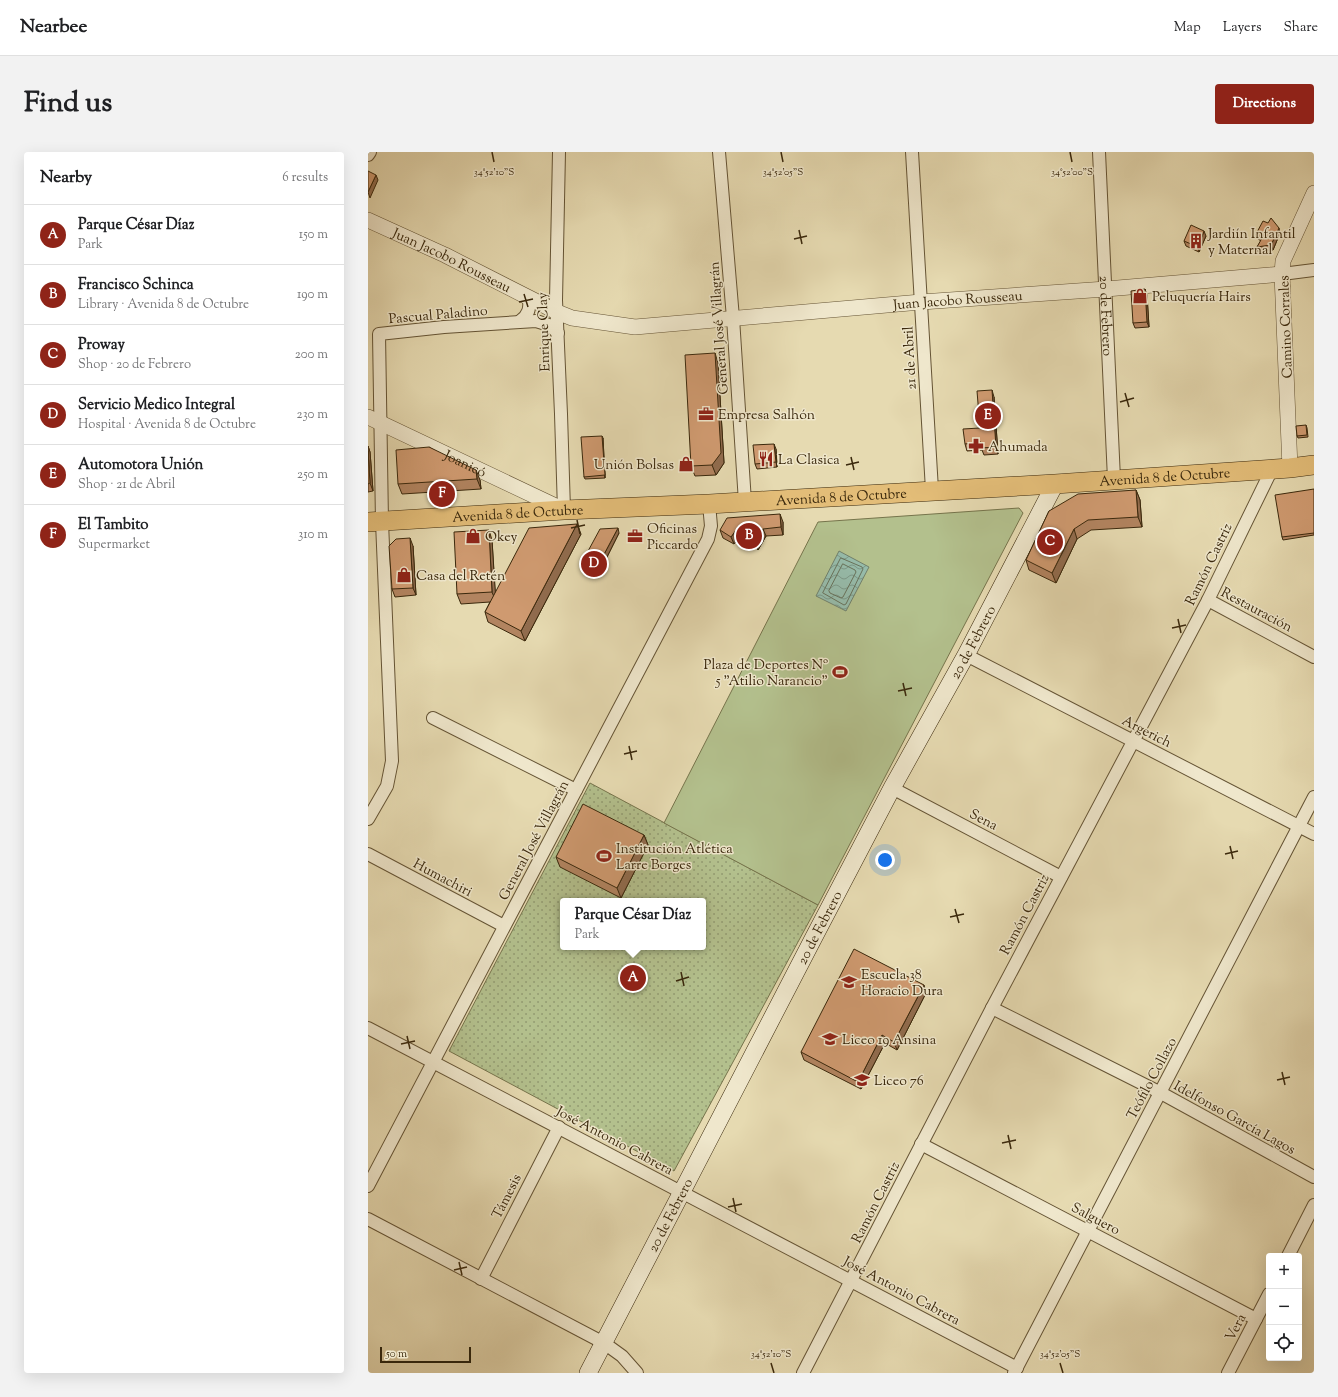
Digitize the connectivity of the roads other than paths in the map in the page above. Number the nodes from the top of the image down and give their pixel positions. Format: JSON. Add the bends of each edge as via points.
{"nodes":[{"id":1,"x":370,"y":152,"type":"edge"},
{"id":2,"x":559,"y":152,"type":"edge"},
{"id":3,"x":719,"y":152,"type":"edge"},
{"id":4,"x":912,"y":152,"type":"edge"},
{"id":5,"x":1099,"y":152,"type":"edge"},
{"id":6,"x":368,"y":155,"type":"edge"},
{"id":7,"x":1314,"y":193,"type":"edge"},
{"id":8,"x":368,"y":220,"type":"edge"},
{"id":9,"x":1314,"y":270,"type":"edge"},
{"id":10,"x":1282,"y":274,"type":"junction"},
{"id":11,"x":1106,"y":289,"type":"junction"},
{"id":12,"x":529,"y":298,"type":"junction"},
{"id":13,"x":921,"y":302,"type":"junction"},
{"id":14,"x":557,"y":306,"type":"junction"},
{"id":15,"x":733,"y":318,"type":"junction"},
{"id":16,"x":520,"y":322,"type":"junction"},
{"id":17,"x":558,"y":333,"type":"junction"},
{"id":18,"x":374,"y":420,"type":"edge"},
{"id":19,"x":1314,"y":465,"type":"edge"},
{"id":20,"x":1281,"y":469,"type":"junction"},
{"id":21,"x":1114,"y":479,"type":"junction"},
{"id":22,"x":1055,"y":484,"type":"junction"},
{"id":23,"x":932,"y":490,"type":"junction"},
{"id":24,"x":745,"y":502,"type":"junction"},
{"id":25,"x":709,"y":504,"type":"junction"},
{"id":26,"x":564,"y":510,"type":"junction"},
{"id":27,"x":375,"y":522,"type":"edge"},
{"id":28,"x":1208,"y":600,"type":"junction"},
{"id":29,"x":966,"y":655,"type":"junction"},
{"id":30,"x":1314,"y":656,"type":"edge"},
{"id":31,"x":433,"y":718,"type":"dead end"},
{"id":32,"x":1133,"y":740,"type":"junction"},
{"id":33,"x":892,"y":788,"type":"junction"},
{"id":34,"x":576,"y":790,"type":"junction"},
{"id":35,"x":1314,"y":797,"type":"edge"},
{"id":36,"x":368,"y":819,"type":"edge"},
{"id":37,"x":1299,"y":826,"type":"junction"},
{"id":38,"x":1314,"y":834,"type":"edge"},
{"id":39,"x":368,"y":854,"type":"edge"},
{"id":40,"x":1061,"y":876,"type":"junction"},
{"id":41,"x":504,"y":926,"type":"junction"},
{"id":42,"x":992,"y":1008,"type":"junction"},
{"id":43,"x":368,"y":1028,"type":"edge"},
{"id":44,"x":433,"y":1061,"type":"junction"},
{"id":45,"x":1160,"y":1093,"type":"junction"},
{"id":46,"x":559,"y":1127,"type":"junction"},
{"id":47,"x":921,"y":1144,"type":"junction"},
{"id":48,"x":1314,"y":1177,"type":"edge"},
{"id":49,"x":368,"y":1186,"type":"edge"},
{"id":50,"x":682,"y":1193,"type":"junction"},
{"id":51,"x":1314,"y":1205,"type":"edge"},
{"id":52,"x":368,"y":1219,"type":"edge"},
{"id":53,"x":1089,"y":1231,"type":"junction"},
{"id":54,"x":1290,"y":1253,"type":"edge"},
{"id":55,"x":480,"y":1279,"type":"junction"},
{"id":56,"x":851,"y":1280,"type":"junction"},
{"id":57,"x":1266,"y":1300,"type":"edge"},
{"id":58,"x":1256,"y":1319,"type":"junction"},
{"id":59,"x":604,"y":1342,"type":"junction"},
{"id":60,"x":1016,"y":1370,"type":"edge"},
{"id":61,"x":588,"y":1373,"type":"edge"},
{"id":62,"x":637,"y":1373,"type":"edge"},
{"id":63,"x":803,"y":1373,"type":"edge"},
{"id":64,"x":1228,"y":1373,"type":"edge"}],
"edges":[{"from":1,"to":6,"type":"street"},
{"from":2,"to":14,"type":"street","name":"Enrique Clay"},
{"from":3,"to":15,"type":"street","name":"General José Villagrán"},
{"from":4,"to":13,"type":"street","name":"21 de Abril"},
{"from":5,"to":11,"type":"street","name":"20 de Febrero"},
{"from":7,"to":10,"type":"street","name":"Camino Corrales","via":[[1283,261]]},
{"from":8,"to":12,"type":"street","name":"Juan Jacobo Rousseau","via":[[445,255]]},
{"from":9,"to":10,"type":"street","name":"Juan Jacobo Rousseau"},
{"from":10,"to":11,"type":"street","name":"Juan Jacobo Rousseau"},
{"from":10,"to":20,"type":"street","name":"Camino Corrales"},
{"from":11,"to":13,"type":"street","name":"Juan Jacobo Rousseau"},
{"from":11,"to":21,"type":"street","name":"20 de Febrero"},
{"from":12,"to":14,"type":"street","name":"Juan Jacobo Rousseau"},
{"from":12,"to":16,"type":"street","via":[[530,307]]},
{"from":13,"to":15,"type":"street","name":"Juan Jacobo Rousseau"},
{"from":13,"to":23,"type":"street","name":"21 de Abril"},
{"from":14,"to":15,"type":"street","name":"Juan Jacobo Rousseau","via":[[572,318],[635,327]]},
{"from":14,"to":17,"type":"street","name":"Enrique Clay"},
{"from":15,"to":24,"type":"street","name":"General José Villagrán"},
{"from":16,"to":17,"type":"street","name":"Pascual Paladino","via":[[542,322]]},
{"from":16,"to":18,"type":"street","name":"Pascual Paladino","via":[[379,334]]},
{"from":17,"to":26,"type":"street","name":"Enrique Clay"},
{"from":18,"to":26,"type":"street","name":"Joanicó"},
{"from":18,"to":27,"type":"street","name":"Pascual Paladino"},
{"from":19,"to":20,"type":"main road","name":"Avenida 8 de Octubre"},
{"from":20,"to":21,"type":"main road","name":"Avenida 8 de Octubre"},
{"from":20,"to":28,"type":"street","name":"Ramón Castriz"},
{"from":21,"to":22,"type":"main road","name":"Avenida 8 de Octubre"},
{"from":22,"to":23,"type":"main road","name":"Avenida 8 de Octubre"},
{"from":22,"to":29,"type":"main road","name":"20 de Febrero"},
{"from":23,"to":24,"type":"main road","name":"Avenida 8 de Octubre"},
{"from":24,"to":25,"type":"main road","name":"Avenida 8 de Octubre"},
{"from":25,"to":26,"type":"main road","name":"Avenida 8 de Octubre"},
{"from":25,"to":34,"type":"street","name":"General José Villagrán","via":[[711,526],[708,540]]},
{"from":26,"to":27,"type":"main road","name":"Avenida 8 de Octubre"},
{"from":27,"to":36,"type":"street","name":"Pascual Paladino","via":[[392,761],[388,786]]},
{"from":28,"to":30,"type":"street","name":"Restauración"},
{"from":28,"to":32,"type":"street","name":"Ramón Castriz"},
{"from":29,"to":32,"type":"street","name":"Argerich"},
{"from":29,"to":33,"type":"main road","name":"20 de Febrero"},
{"from":31,"to":34,"type":"street"},
{"from":32,"to":37,"type":"street","name":"Argerich"},
{"from":32,"to":40,"type":"street","name":"Ramón Castriz"},
{"from":33,"to":40,"type":"street","name":"Sena"},
{"from":33,"to":50,"type":"main road","name":"20 de Febrero"},
{"from":34,"to":41,"type":"street","name":"General José Villagrán"},
{"from":35,"to":37,"type":"street","name":"Teófilo Collazo"},
{"from":37,"to":38,"type":"street","name":"Argerich"},
{"from":37,"to":45,"type":"street","name":"Teófilo Collazo"},
{"from":39,"to":41,"type":"street","name":"Humachiri"},
{"from":40,"to":42,"type":"street","name":"Ramón Castriz"},
{"from":41,"to":44,"type":"street","name":"General José Villagrán"},
{"from":42,"to":45,"type":"street","name":"Idelfonso García Lagos"},
{"from":42,"to":47,"type":"street","name":"Ramón Castriz"},
{"from":43,"to":44,"type":"street","name":"José Antonio Cabrera"},
{"from":44,"to":46,"type":"street","name":"José Antonio Cabrera"},
{"from":44,"to":49,"type":"street","name":"General José Villagrán"},
{"from":45,"to":48,"type":"street","name":"Idelfonso García Lagos"},
{"from":45,"to":53,"type":"street","name":"Teófilo Collazo"},
{"from":46,"to":50,"type":"street","name":"José Antonio Cabrera"},
{"from":46,"to":55,"type":"street","name":"Támesis"},
{"from":47,"to":53,"type":"street","name":"Salguero"},
{"from":47,"to":56,"type":"street","name":"Ramón Castriz"},
{"from":50,"to":56,"type":"street","name":"José Antonio Cabrera"},
{"from":50,"to":59,"type":"main road","name":"20 de Febrero"},
{"from":51,"to":54,"type":"street"},
{"from":52,"to":55,"type":"street"},
{"from":53,"to":58,"type":"street","name":"Salguero"},
{"from":53,"to":60,"type":"street","name":"Teófilo Collazo"},
{"from":55,"to":59,"type":"street"},
{"from":56,"to":60,"type":"street","name":"José Antonio Cabrera"},
{"from":56,"to":63,"type":"street","name":"Ramón Castriz"},
{"from":57,"to":58,"type":"street","name":"Vera"},
{"from":58,"to":64,"type":"street","name":"Vera"},
{"from":59,"to":61,"type":"main road","name":"20 de Febrero"},
{"from":59,"to":62,"type":"street","via":[[622,1356]]}]}
